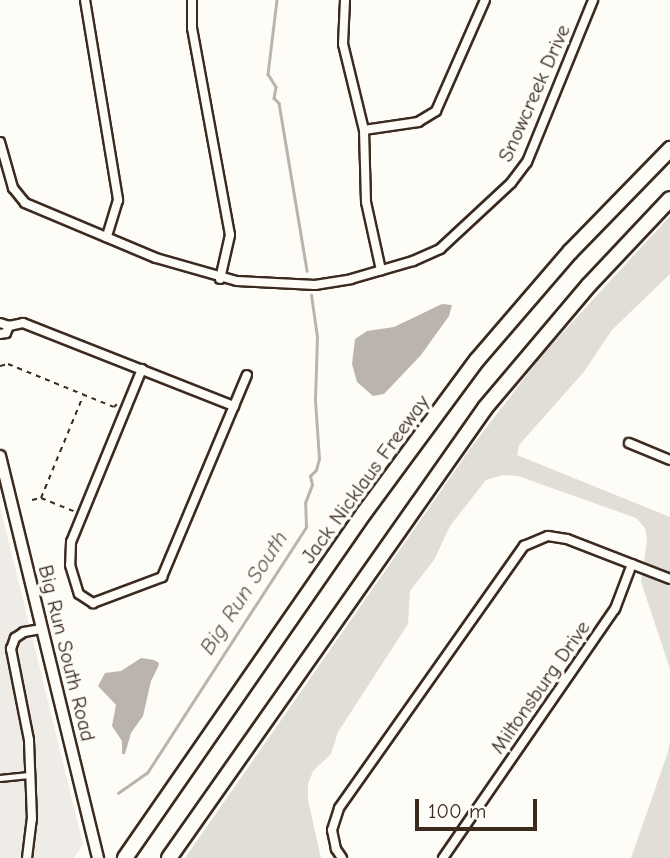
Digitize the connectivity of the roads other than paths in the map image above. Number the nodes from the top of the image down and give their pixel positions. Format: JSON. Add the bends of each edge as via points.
{"nodes":[{"id":1,"x":85,"y":0,"type":"edge"},
{"id":2,"x":192,"y":0,"type":"edge"},
{"id":3,"x":345,"y":0,"type":"edge"},
{"id":4,"x":485,"y":0,"type":"edge"},
{"id":5,"x":593,"y":0,"type":"edge"},
{"id":6,"x":364,"y":130,"type":"junction"},
{"id":7,"x":0,"y":142,"type":"edge"},
{"id":8,"x":670,"y":149,"type":"edge"},
{"id":9,"x":670,"y":200,"type":"edge"},
{"id":10,"x":107,"y":237,"type":"junction"},
{"id":11,"x":381,"y":270,"type":"junction"},
{"id":12,"x":220,"y":279,"type":"junction"},
{"id":13,"x":0,"y":323,"type":"edge"},
{"id":14,"x":9,"y":326,"type":"junction"},
{"id":15,"x":0,"y":334,"type":"edge"},
{"id":16,"x":142,"y":369,"type":"junction"},
{"id":17,"x":247,"y":375,"type":"dead end"},
{"id":18,"x":234,"y":406,"type":"junction"},
{"id":19,"x":629,"y":443,"type":"dead end"},
{"id":20,"x":0,"y":456,"type":"edge"},
{"id":21,"x":670,"y":460,"type":"edge"},
{"id":22,"x":632,"y":564,"type":"junction"},
{"id":23,"x":670,"y":579,"type":"edge"},
{"id":24,"x":41,"y":629,"type":"junction"},
{"id":25,"x":32,"y":775,"type":"junction"},
{"id":26,"x":0,"y":778,"type":"edge"},
{"id":27,"x":27,"y":858,"type":"edge"},
{"id":28,"x":98,"y":858,"type":"edge"},
{"id":29,"x":125,"y":858,"type":"edge"},
{"id":30,"x":169,"y":858,"type":"edge"},
{"id":31,"x":342,"y":858,"type":"edge"},
{"id":32,"x":443,"y":858,"type":"edge"}],
"edges":[{"from":1,"to":10,"type":"street","via":[[118,200]]},
{"from":2,"to":12,"type":"street","via":[[192,28],[230,234]]},
{"from":3,"to":6,"type":"street","via":[[343,44]]},
{"from":4,"to":6,"type":"street","via":[[436,111],[418,122]]},
{"from":5,"to":11,"type":"street","name":"Snowcreek Drive","via":[[520,172],[440,249]]},
{"from":6,"to":11,"type":"street","via":[[366,202]]},
{"from":7,"to":10,"type":"street","name":"Snowcreek Drive","via":[[13,188],[25,203]]},
{"from":8,"to":29,"type":"highway","name":"Jack Nicklaus Freeway","via":[[570,251],[469,371],[372,502]]},
{"from":9,"to":30,"type":"highway","via":[[589,285],[485,408]]},
{"from":10,"to":12,"type":"street","name":"Snowcreek Drive"},
{"from":11,"to":12,"type":"street","name":"Snowcreek Drive","via":[[315,285]]},
{"from":13,"to":14,"type":"street"},
{"from":14,"to":15,"type":"street"},
{"from":14,"to":16,"type":"street","via":[[23,323]]},
{"from":16,"to":18,"type":"street"},
{"from":16,"to":18,"type":"street","via":[[71,542],[70,565],[79,594],[89,601],[97,603],[162,577]]},
{"from":17,"to":18,"type":"street"},
{"from":19,"to":21,"type":"street"},
{"from":20,"to":24,"type":"street","name":"Big Run South Road"},
{"from":22,"to":23,"type":"street"},
{"from":22,"to":31,"type":"street","via":[[567,539],[548,536],[524,546],[340,808],[332,830]]},
{"from":22,"to":32,"type":"street","name":"Miltonsburg Drive","via":[[615,609]]},
{"from":24,"to":25,"type":"street","via":[[24,632],[15,638],[11,649]]},
{"from":24,"to":28,"type":"street","name":"Big Run South Road"},
{"from":25,"to":26,"type":"lane"},
{"from":25,"to":27,"type":"street"}]}
